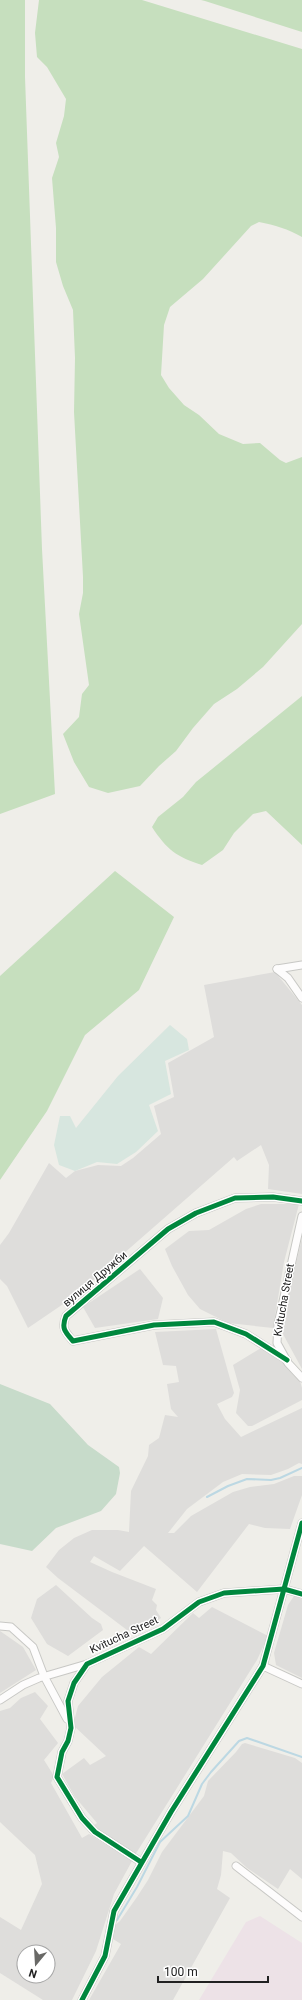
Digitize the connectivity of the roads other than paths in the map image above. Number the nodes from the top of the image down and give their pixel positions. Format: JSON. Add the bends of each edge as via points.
{"nodes":[{"id":1,"x":302,"y":965,"type":"edge"},
{"id":2,"x":302,"y":998,"type":"edge"},
{"id":3,"x":302,"y":1202,"type":"edge"},
{"id":4,"x":302,"y":1216,"type":"edge"},
{"id":5,"x":287,"y":1360,"type":"junction"},
{"id":6,"x":302,"y":1378,"type":"edge"},
{"id":7,"x":302,"y":1523,"type":"edge"},
{"id":8,"x":284,"y":1589,"type":"junction"},
{"id":9,"x":302,"y":1594,"type":"edge"},
{"id":10,"x":0,"y":1626,"type":"edge"},
{"id":11,"x":86,"y":1664,"type":"junction"},
{"id":12,"x":262,"y":1666,"type":"junction"},
{"id":13,"x":44,"y":1676,"type":"junction"},
{"id":14,"x":302,"y":1684,"type":"edge"},
{"id":15,"x":0,"y":1700,"type":"edge"},
{"id":16,"x":69,"y":1722,"type":"junction"},
{"id":17,"x":141,"y":1862,"type":"junction"},
{"id":18,"x":236,"y":1866,"type":"dead end"},
{"id":19,"x":302,"y":1917,"type":"edge"},
{"id":20,"x":82,"y":2000,"type":"edge"}],
"edges":[{"from":1,"to":2,"type":"street","via":[[277,969],[288,978]]},
{"from":3,"to":5,"type":"street","name":"вулиця Дружби","via":[[273,1197],[235,1198],[196,1213],[168,1229],[66,1316],[63,1324],[64,1331],[72,1341],[154,1325],[214,1322],[246,1334]]},
{"from":4,"to":5,"type":"street","name":"Kvitucha Street","via":[[278,1324],[277,1342]]},
{"from":5,"to":6,"type":"street","name":"Kvitucha Street"},
{"from":7,"to":8,"type":"street"},
{"from":8,"to":9,"type":"street","name":"Kvitucha Street"},
{"from":8,"to":11,"type":"street","name":"Kvitucha Street","via":[[224,1593],[199,1602],[163,1629]]},
{"from":8,"to":12,"type":"street"},
{"from":10,"to":13,"type":"street","via":[[11,1627],[34,1647]]},
{"from":11,"to":13,"type":"street"},
{"from":11,"to":16,"type":"street","name":"Kvitucha Street","via":[[74,1683],[68,1701]]},
{"from":12,"to":14,"type":"street"},
{"from":12,"to":17,"type":"street"},
{"from":13,"to":15,"type":"street","via":[[23,1685]]},
{"from":13,"to":16,"type":"street"},
{"from":16,"to":17,"type":"street","name":"Kvitucha Street","via":[[69,1735],[62,1752],[57,1777],[82,1818],[94,1832]]},
{"from":17,"to":20,"type":"street","via":[[114,1911],[105,1956]]},
{"from":18,"to":19,"type":"street"}]}
